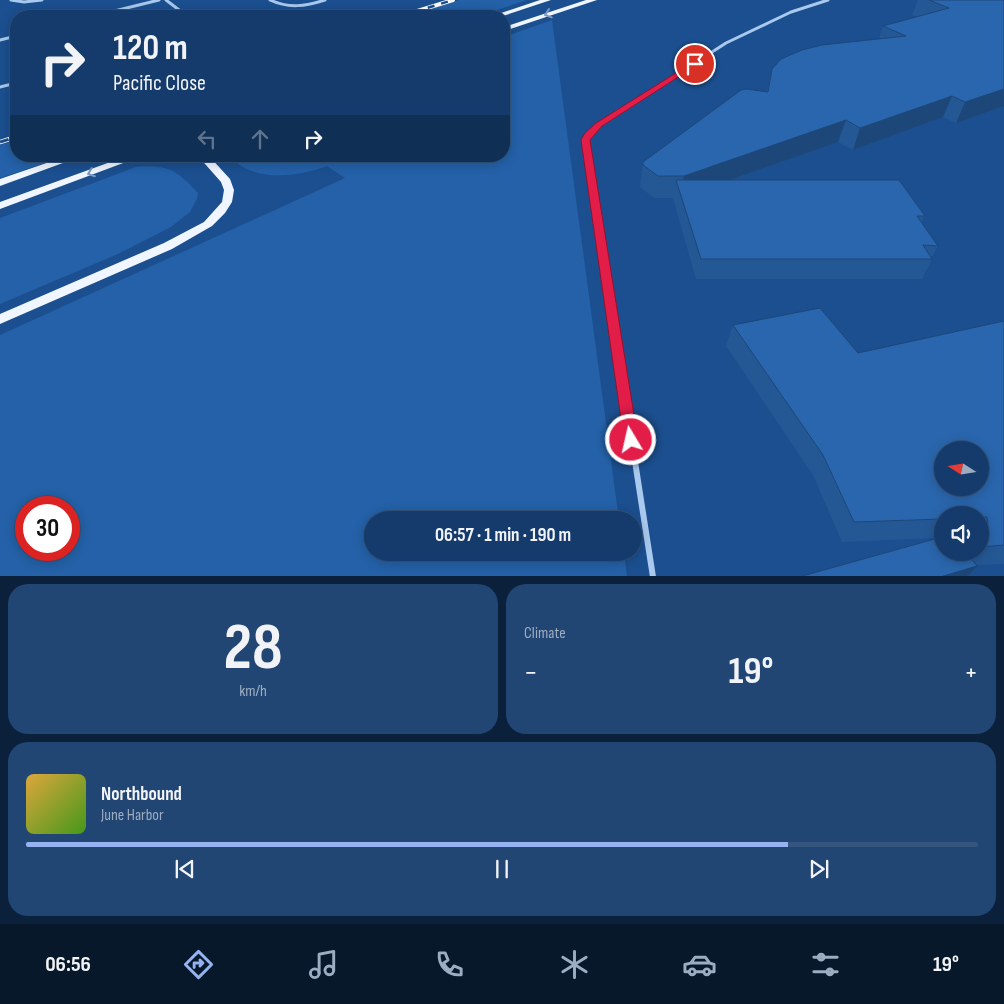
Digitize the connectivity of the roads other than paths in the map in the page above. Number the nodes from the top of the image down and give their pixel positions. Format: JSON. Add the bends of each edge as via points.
{"nodes":[{"id":1,"x":11,"y":0,"type":"edge"},
{"id":2,"x":42,"y":0,"type":"edge"},
{"id":3,"x":159,"y":0,"type":"edge"},
{"id":4,"x":166,"y":0,"type":"edge"},
{"id":5,"x":270,"y":0,"type":"edge"},
{"id":6,"x":325,"y":0,"type":"edge"},
{"id":7,"x":547,"y":0,"type":"edge"},
{"id":8,"x":593,"y":0,"type":"edge"},
{"id":9,"x":828,"y":0,"type":"edge"},
{"id":10,"x":118,"y":10,"type":"edge"},
{"id":11,"x":179,"y":10,"type":"edge"},
{"id":12,"x":510,"y":12,"type":"edge"},
{"id":13,"x":510,"y":27,"type":"edge"},
{"id":14,"x":60,"y":162,"type":"edge"},
{"id":15,"x":121,"y":162,"type":"edge"},
{"id":16,"x":209,"y":162,"type":"edge"},
{"id":17,"x":0,"y":183,"type":"edge"},
{"id":18,"x":0,"y":206,"type":"edge"},
{"id":19,"x":0,"y":319,"type":"edge"},
{"id":20,"x":653,"y":576,"type":"edge"}],
"edges":[{"from":1,"to":2,"type":"street"},
{"from":3,"to":10,"type":"street"},
{"from":4,"to":11,"type":"street"},
{"from":5,"to":6,"type":"street","via":[[298,7]]},
{"from":7,"to":12,"type":"main road"},
{"from":8,"to":13,"type":"main road","one_way":true},
{"from":9,"to":20,"type":"street","via":[[791,12],[726,43],[599,125],[586,140]]},
{"from":14,"to":17,"type":"main road"},
{"from":15,"to":18,"type":"main road","one_way":true},
{"from":16,"to":19,"type":"main road","via":[[226,181],[229,190],[221,212],[208,224],[168,246]]}]}
